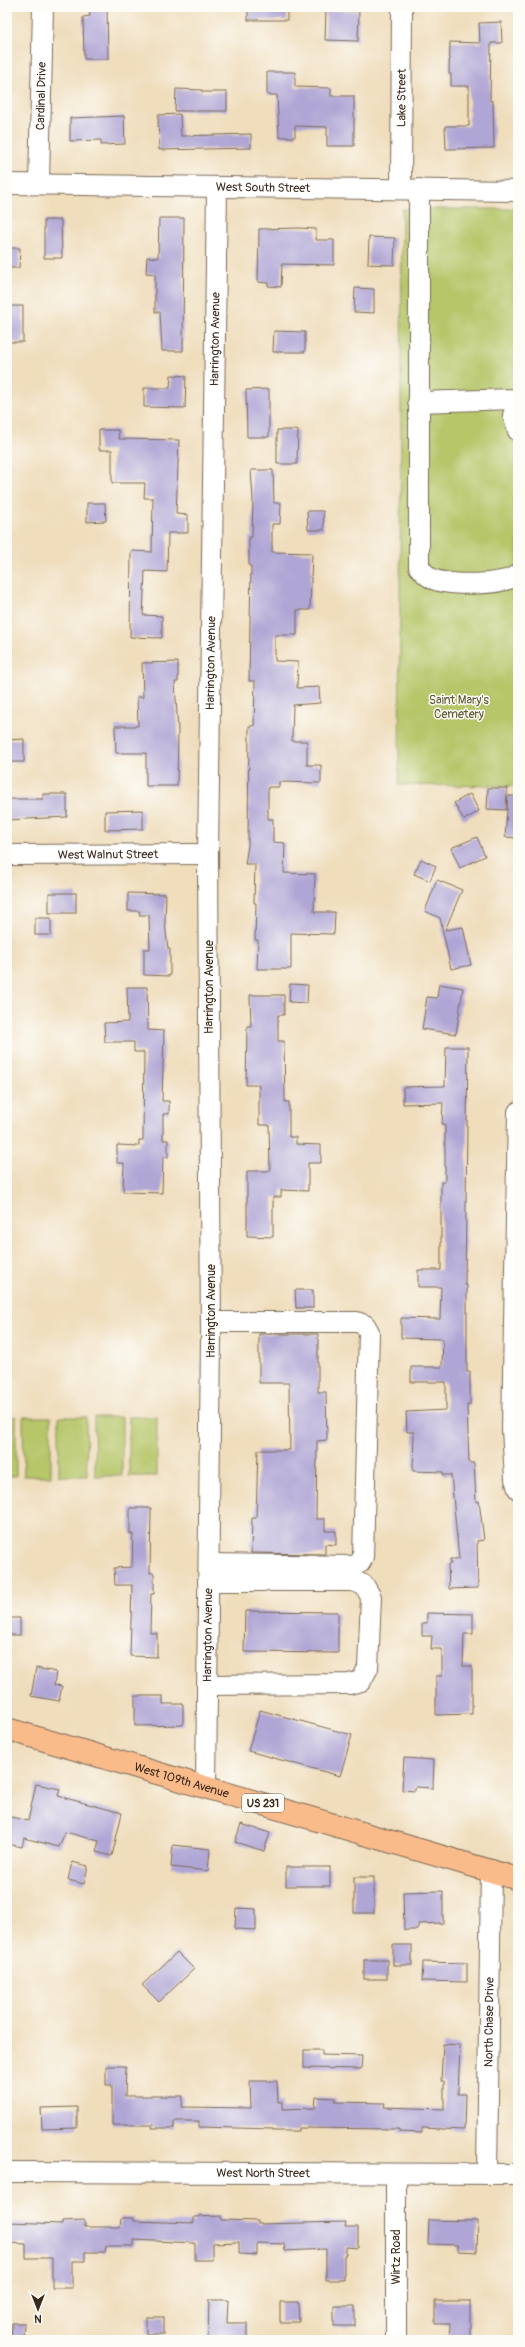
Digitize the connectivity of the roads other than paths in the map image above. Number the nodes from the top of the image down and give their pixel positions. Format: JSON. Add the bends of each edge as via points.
{"nodes":[{"id":1,"x":43,"y":7,"type":"edge"},
{"id":2,"x":402,"y":7,"type":"edge"},
{"id":3,"x":7,"y":184,"type":"edge"},
{"id":4,"x":39,"y":184,"type":"junction"},
{"id":5,"x":217,"y":188,"type":"junction"},
{"id":6,"x":410,"y":189,"type":"junction"},
{"id":7,"x":518,"y":191,"type":"edge"},
{"id":8,"x":518,"y":399,"type":"edge"},
{"id":9,"x":418,"y":402,"type":"junction"},
{"id":10,"x":518,"y":402,"type":"edge"},
{"id":11,"x":518,"y":430,"type":"edge"},
{"id":12,"x":518,"y":574,"type":"edge"},
{"id":13,"x":208,"y":854,"type":"junction"},
{"id":14,"x":7,"y":855,"type":"edge"},
{"id":15,"x":518,"y":1112,"type":"edge"},
{"id":16,"x":517,"y":1145,"type":"edge"},
{"id":17,"x":518,"y":1221,"type":"edge"},
{"id":18,"x":211,"y":1322,"type":"junction"},
{"id":19,"x":515,"y":1429,"type":"edge"},
{"id":20,"x":518,"y":1489,"type":"edge"},
{"id":21,"x":208,"y":1572,"type":"junction"},
{"id":22,"x":207,"y":1685,"type":"junction"},
{"id":23,"x":7,"y":1729,"type":"edge"},
{"id":24,"x":206,"y":1786,"type":"junction"},
{"id":25,"x":491,"y":1870,"type":"junction"},
{"id":26,"x":518,"y":1879,"type":"edge"},
{"id":27,"x":7,"y":2172,"type":"edge"},
{"id":28,"x":487,"y":2174,"type":"junction"},
{"id":29,"x":518,"y":2174,"type":"edge"},
{"id":30,"x":396,"y":2175,"type":"junction"},
{"id":31,"x":396,"y":2340,"type":"edge"}],
"edges":[{"from":1,"to":4,"type":"street","name":"Cardinal Drive"},
{"from":2,"to":6,"type":"street","name":"Lake Street"},
{"from":3,"to":4,"type":"street","name":"West South Street"},
{"from":4,"to":5,"type":"street","name":"West South Street"},
{"from":5,"to":6,"type":"street","name":"West South Street"},
{"from":5,"to":13,"type":"street","name":"Harrington Avenue"},
{"from":6,"to":7,"type":"street","name":"West South Street"},
{"from":6,"to":9,"type":"street","name":"Lake Street"},
{"from":8,"to":9,"type":"street"},
{"from":9,"to":12,"type":"street","name":"Lake Street","via":[[419,567],[433,579],[444,582],[493,583],[505,581]]},
{"from":10,"to":11,"type":"street","via":[[513,414]]},
{"from":13,"to":14,"type":"street","name":"West Walnut Street"},
{"from":13,"to":18,"type":"street","name":"Harrington Avenue"},
{"from":15,"to":16,"type":"street"},
{"from":16,"to":17,"type":"street"},
{"from":17,"to":19,"type":"street"},
{"from":18,"to":21,"type":"street","name":"Harrington Avenue"},
{"from":18,"to":21,"type":"street","via":[[357,1322],[366,1325],[368,1332],[363,1557],[360,1563],[353,1566]]},
{"from":19,"to":20,"type":"street","via":[[515,1479]]},
{"from":21,"to":22,"type":"street","name":"Harrington Avenue"},
{"from":21,"to":22,"type":"street","via":[[352,1581],[364,1585],[371,1597],[368,1668],[361,1680],[350,1684]]},
{"from":22,"to":24,"type":"street","name":"Harrington Avenue"},
{"from":23,"to":24,"type":"main road","name":"West 109th Avenue","number":"US 231"},
{"from":24,"to":25,"type":"main road","name":"West 109th Avenue","number":"US 231"},
{"from":25,"to":26,"type":"main road","name":"West 109th Avenue","number":"US 231"},
{"from":25,"to":28,"type":"street","name":"North Chase Drive"},
{"from":27,"to":30,"type":"street","name":"West North Street"},
{"from":28,"to":29,"type":"street","name":"West North Street"},
{"from":28,"to":30,"type":"street","name":"West North Street"},
{"from":30,"to":31,"type":"street","name":"Wirtz Road"}]}
